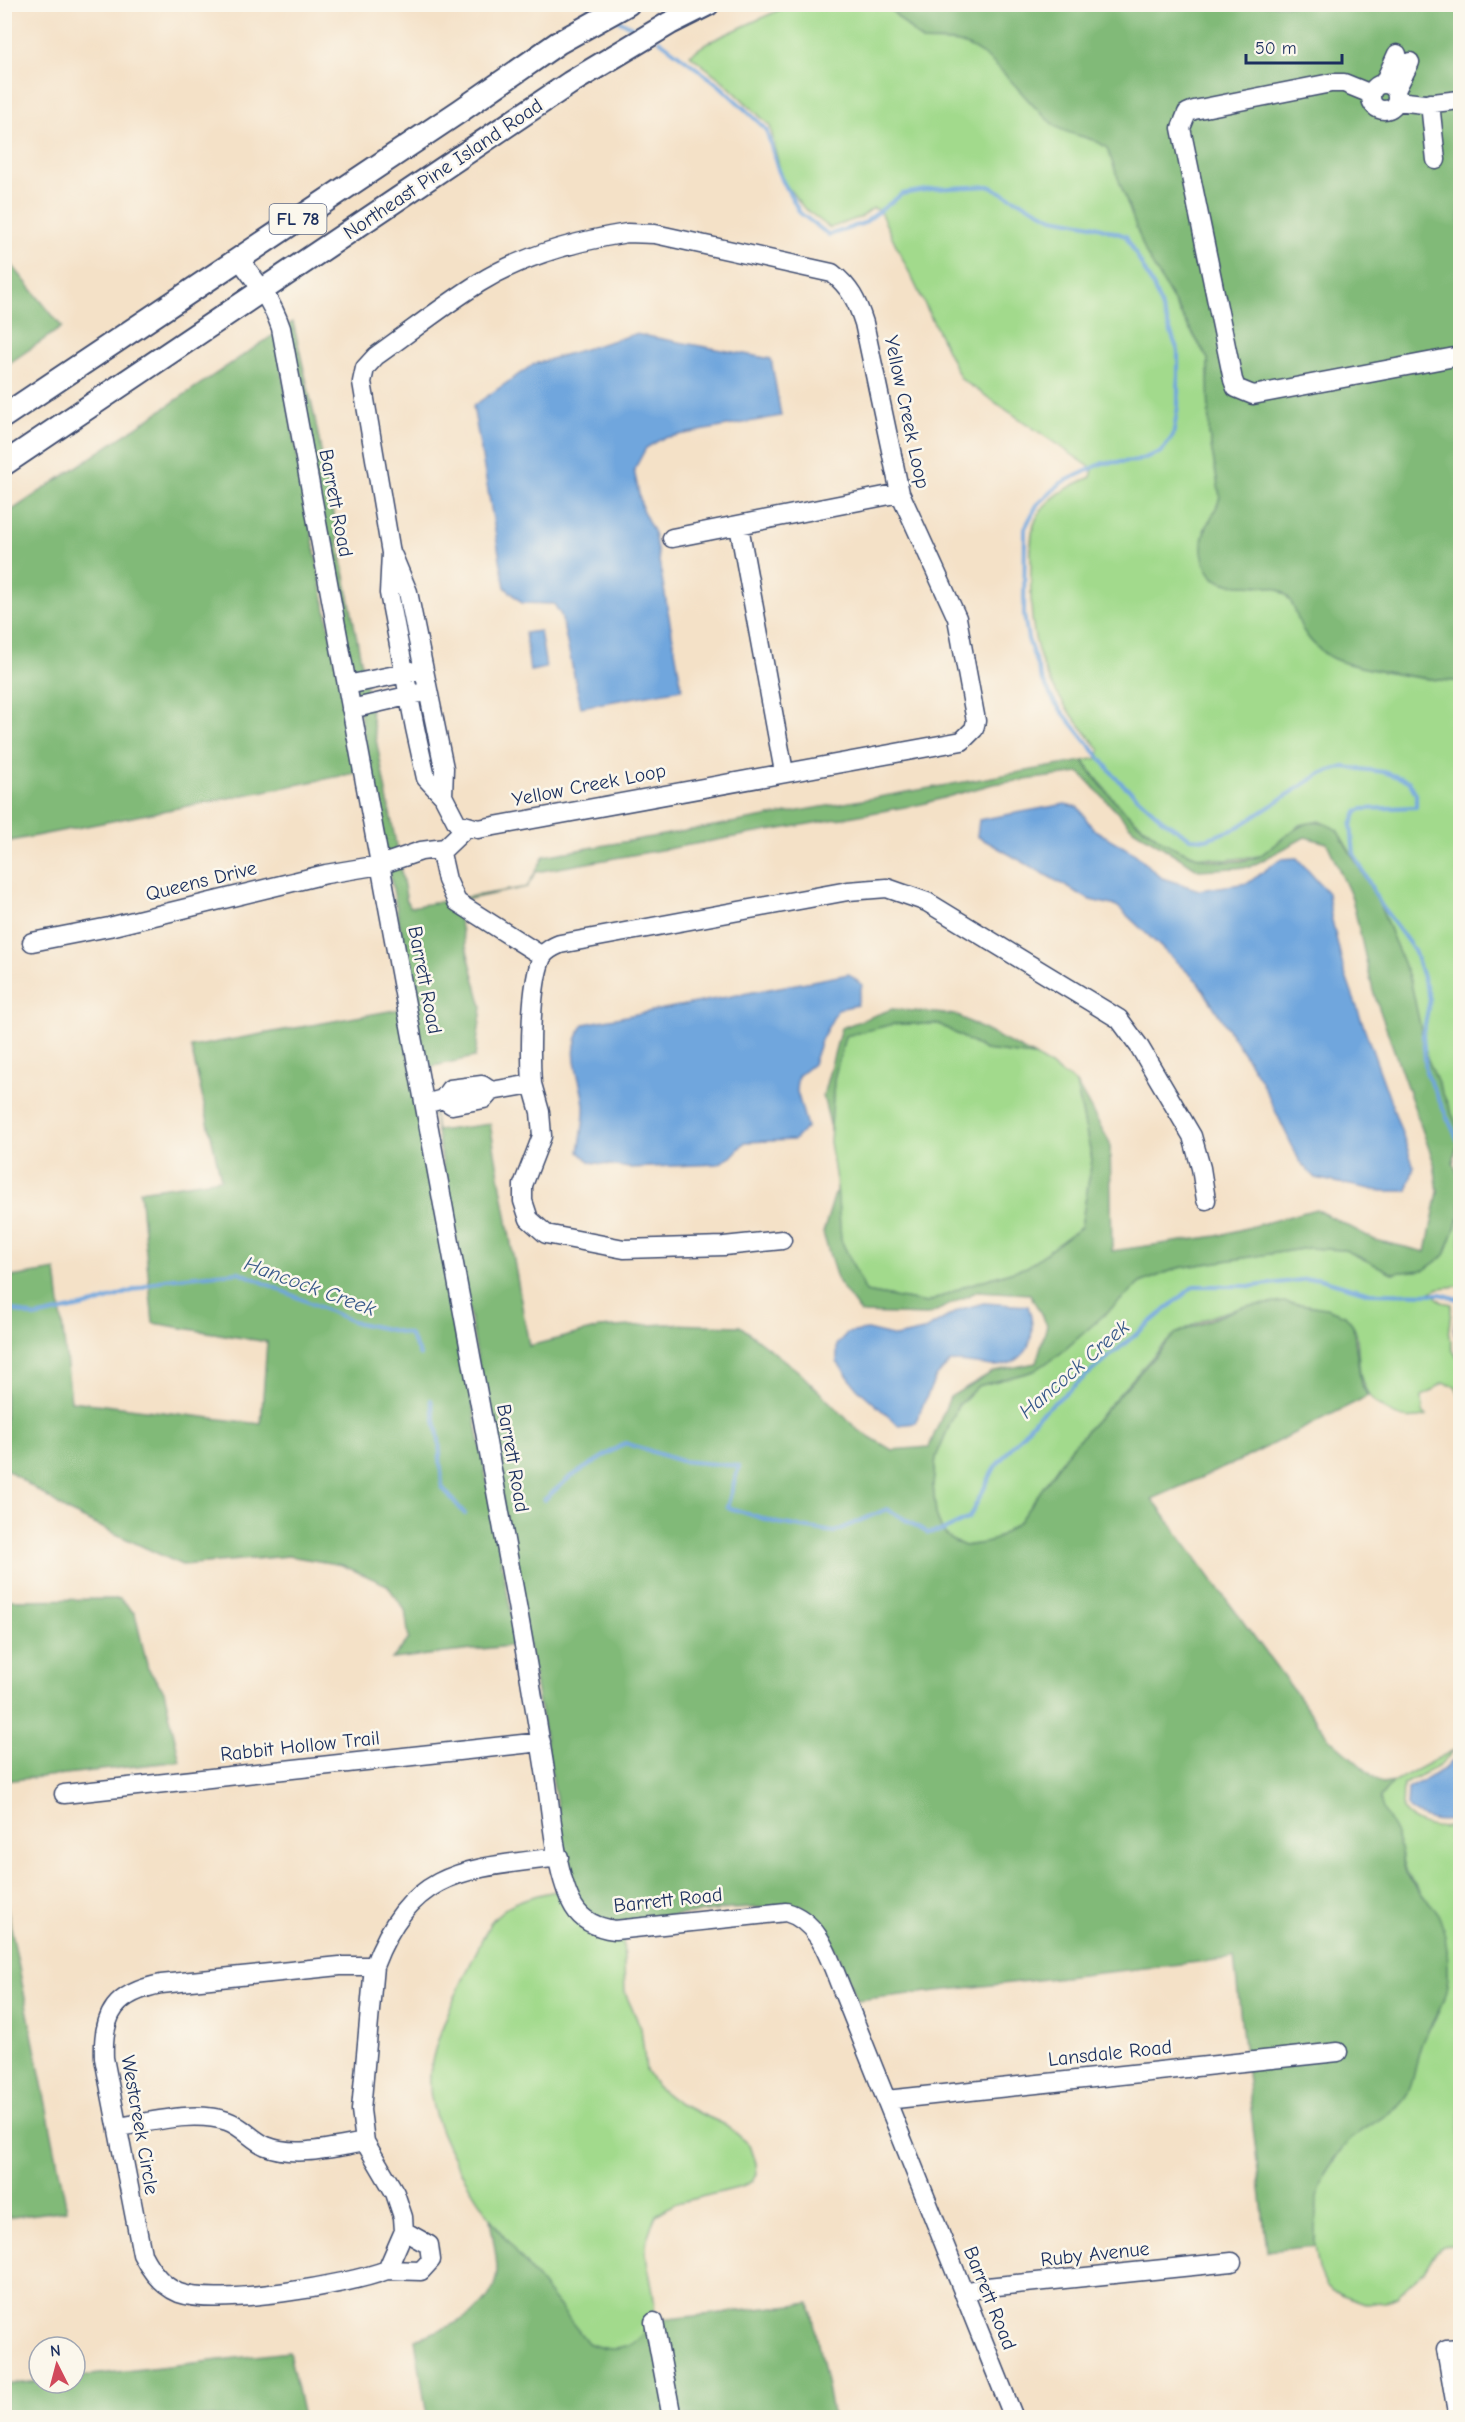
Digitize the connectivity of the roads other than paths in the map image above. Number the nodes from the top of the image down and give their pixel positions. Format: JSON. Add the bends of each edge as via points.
{"nodes":[{"id":1,"x":627,"y":4,"type":"edge"},
{"id":2,"x":708,"y":4,"type":"edge"},
{"id":3,"x":1403,"y":58,"type":"dead end"},
{"id":4,"x":1387,"y":92,"type":"junction"},
{"id":5,"x":1461,"y":100,"type":"edge"},
{"id":6,"x":1430,"y":103,"type":"junction"},
{"id":7,"x":1436,"y":160,"type":"dead end"},
{"id":8,"x":239,"y":259,"type":"junction"},
{"id":9,"x":263,"y":290,"type":"junction"},
{"id":10,"x":1461,"y":356,"type":"edge"},
{"id":11,"x":4,"y":416,"type":"edge"},
{"id":12,"x":4,"y":465,"type":"edge"},
{"id":13,"x":900,"y":493,"type":"junction"},
{"id":14,"x":738,"y":526,"type":"junction"},
{"id":15,"x":672,"y":538,"type":"dead end"},
{"id":16,"x":403,"y":614,"type":"junction"},
{"id":17,"x":423,"y":670,"type":"junction"},
{"id":18,"x":405,"y":673,"type":"junction"},
{"id":19,"x":347,"y":685,"type":"junction"},
{"id":20,"x":418,"y":693,"type":"junction"},
{"id":21,"x":351,"y":709,"type":"junction"},
{"id":22,"x":440,"y":747,"type":"junction"},
{"id":23,"x":420,"y":752,"type":"junction"},
{"id":24,"x":784,"y":772,"type":"junction"},
{"id":25,"x":442,"y":796,"type":"junction"},
{"id":26,"x":468,"y":826,"type":"junction"},
{"id":27,"x":440,"y":849,"type":"junction"},
{"id":28,"x":380,"y":865,"type":"junction"},
{"id":29,"x":32,"y":942,"type":"dead end"},
{"id":30,"x":542,"y":957,"type":"junction"},
{"id":31,"x":532,"y":1084,"type":"junction"},
{"id":32,"x":425,"y":1104,"type":"junction"},
{"id":33,"x":1206,"y":1200,"type":"dead end"},
{"id":34,"x":782,"y":1240,"type":"dead end"},
{"id":35,"x":541,"y":1742,"type":"junction"},
{"id":36,"x":64,"y":1794,"type":"dead end"},
{"id":37,"x":559,"y":1857,"type":"junction"},
{"id":38,"x":374,"y":1966,"type":"junction"},
{"id":39,"x":1338,"y":2052,"type":"dead end"},
{"id":40,"x":886,"y":2100,"type":"junction"},
{"id":41,"x":118,"y":2127,"type":"junction"},
{"id":42,"x":365,"y":2142,"type":"junction"},
{"id":43,"x":404,"y":2231,"type":"junction"},
{"id":44,"x":1232,"y":2262,"type":"dead end"},
{"id":45,"x":387,"y":2270,"type":"junction"},
{"id":46,"x":963,"y":2292,"type":"junction"},
{"id":47,"x":654,"y":2322,"type":"dead end"},
{"id":48,"x":1453,"y":2349,"type":"edge"},
{"id":49,"x":672,"y":2418,"type":"edge"},
{"id":50,"x":1014,"y":2418,"type":"edge"},
{"id":51,"x":1458,"y":2418,"type":"edge"}],
"edges":[{"from":1,"to":8,"type":"main road","name":"Northeast Pine Island Road","number":"FL 78","via":[[525,65]]},
{"from":2,"to":9,"type":"main road","name":"Northeast Pine Island Road","number":"FL 78","via":[[570,83]]},
{"from":3,"to":4,"type":"street"},
{"from":4,"to":6,"type":"street"},
{"from":4,"to":10,"type":"street","via":[[1331,83],[1194,110],[1183,120],[1180,128],[1233,380],[1236,388],[1253,395]]},
{"from":5,"to":6,"type":"street"},
{"from":6,"to":7,"type":"street"},
{"from":8,"to":9,"type":"street","name":"Barrett Road"},
{"from":8,"to":11,"type":"main road","name":"Northeast Pine Island Road","number":"FL 78"},
{"from":9,"to":12,"type":"main road","name":"Northeast Pine Island Road","number":"FL 78"},
{"from":9,"to":19,"type":"street","name":"Barrett Road","via":[[281,328]]},
{"from":13,"to":14,"type":"street"},
{"from":13,"to":16,"type":"street","name":"Yellow Creek Loop","via":[[864,323],[856,299],[845,283],[832,273],[655,234],[627,233],[590,239],[479,283],[376,356],[365,368],[362,382],[391,553],[408,592]]},
{"from":13,"to":24,"type":"street","name":"Yellow Creek Loop","via":[[957,618],[976,721],[974,729],[962,741]]},
{"from":14,"to":15,"type":"street"},
{"from":14,"to":24,"type":"street"},
{"from":16,"to":17,"type":"street"},
{"from":16,"to":18,"type":"street"},
{"from":17,"to":18,"type":"street"},
{"from":17,"to":20,"type":"street"},
{"from":18,"to":19,"type":"street"},
{"from":18,"to":20,"type":"street"},
{"from":19,"to":21,"type":"street","name":"Barrett Road"},
{"from":20,"to":21,"type":"street"},
{"from":20,"to":22,"type":"street"},
{"from":20,"to":23,"type":"street"},
{"from":21,"to":28,"type":"street","name":"Barrett Road"},
{"from":22,"to":23,"type":"street"},
{"from":22,"to":25,"type":"street","via":[[444,768]]},
{"from":23,"to":25,"type":"street","via":[[426,778]]},
{"from":24,"to":26,"type":"street","name":"Yellow Creek Loop","via":[[478,829]]},
{"from":25,"to":26,"type":"street","via":[[457,823]]},
{"from":26,"to":27,"type":"street","via":[[457,839]]},
{"from":27,"to":28,"type":"street","name":"Queens Drive"},
{"from":27,"to":30,"type":"street","via":[[457,902]]},
{"from":28,"to":29,"type":"street","name":"Queens Drive"},
{"from":28,"to":32,"type":"street","name":"Barrett Road"},
{"from":30,"to":31,"type":"street","via":[[531,1040]]},
{"from":30,"to":33,"type":"street","via":[[549,948],[560,944],[848,891],[887,888],[905,892],[1126,1026],[1192,1136]]},
{"from":31,"to":32,"type":"street","via":[[491,1091],[484,1099],[452,1106],[443,1099]]},
{"from":31,"to":34,"type":"street","via":[[542,1136],[523,1185],[523,1201],[529,1219],[546,1234],[624,1249]]},
{"from":32,"to":35,"type":"street","name":"Barrett Road"},
{"from":35,"to":36,"type":"street","name":"Rabbit Hollow Trail"},
{"from":35,"to":37,"type":"street","name":"Barrett Road"},
{"from":37,"to":38,"type":"street","via":[[467,1870],[427,1888],[397,1918]]},
{"from":37,"to":40,"type":"street","name":"Barrett Road","via":[[574,1909],[600,1928],[638,1929],[786,1912],[799,1916],[820,1940]]},
{"from":38,"to":41,"type":"street","name":"Westcreek Circle","via":[[161,1984],[140,1988],[119,2000],[108,2016],[103,2036]]},
{"from":38,"to":42,"type":"street","via":[[362,2095]]},
{"from":39,"to":40,"type":"street","name":"Lansdale Road"},
{"from":40,"to":46,"type":"street","name":"Barrett Road"},
{"from":41,"to":42,"type":"street","via":[[202,2117],[227,2121],[278,2151]]},
{"from":41,"to":45,"type":"street","name":"Westcreek Circle","via":[[142,2254],[164,2284],[177,2292],[195,2297],[257,2294],[352,2281]]},
{"from":42,"to":43,"type":"street","via":[[395,2193]]},
{"from":43,"to":45,"type":"street"},
{"from":43,"to":45,"type":"street","name":"Westcreek Circle","via":[[429,2245],[431,2260],[421,2271]]},
{"from":44,"to":46,"type":"street","name":"Ruby Avenue"},
{"from":46,"to":50,"type":"street","name":"Barrett Road"},
{"from":47,"to":49,"type":"street"},
{"from":48,"to":51,"type":"street"}]}
